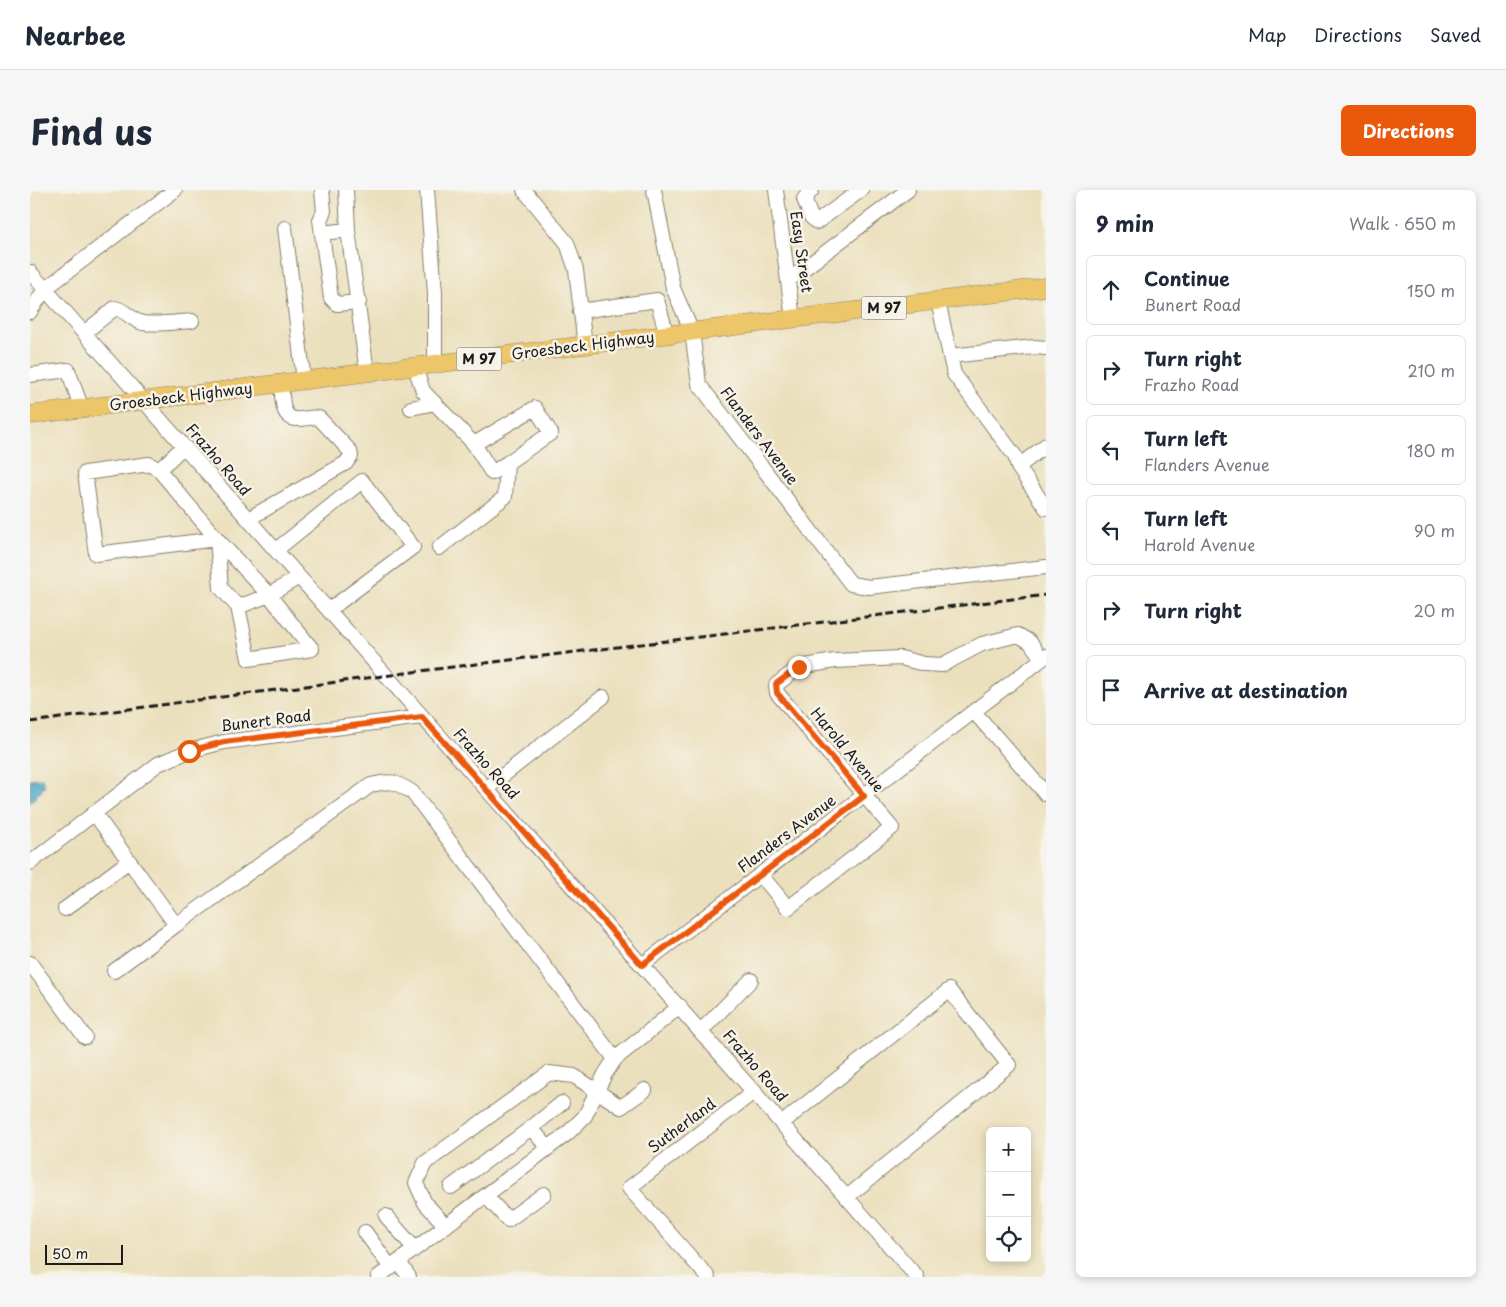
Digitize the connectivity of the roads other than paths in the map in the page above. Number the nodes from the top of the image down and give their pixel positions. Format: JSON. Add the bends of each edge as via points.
{"nodes":[{"id":1,"x":175,"y":190,"type":"edge"},
{"id":2,"x":322,"y":190,"type":"edge"},
{"id":3,"x":346,"y":190,"type":"edge"},
{"id":4,"x":427,"y":190,"type":"edge"},
{"id":5,"x":524,"y":190,"type":"edge"},
{"id":6,"x":654,"y":190,"type":"edge"},
{"id":7,"x":776,"y":190,"type":"edge"},
{"id":8,"x":812,"y":190,"type":"edge"},
{"id":9,"x":861,"y":190,"type":"edge"},
{"id":10,"x":908,"y":190,"type":"edge"},
{"id":11,"x":285,"y":228,"type":"dead end"},
{"id":12,"x":348,"y":230,"type":"junction"},
{"id":13,"x":322,"y":233,"type":"junction"},
{"id":14,"x":30,"y":272,"type":"edge"},
{"id":15,"x":789,"y":280,"type":"junction"},
{"id":16,"x":1046,"y":288,"type":"edge"},
{"id":17,"x":45,"y":290,"type":"junction"},
{"id":18,"x":938,"y":301,"type":"junction"},
{"id":19,"x":359,"y":302,"type":"junction"},
{"id":20,"x":580,"y":311,"type":"junction"},
{"id":21,"x":30,"y":312,"type":"edge"},
{"id":22,"x":793,"y":319,"type":"junction"},
{"id":23,"x":192,"y":321,"type":"dead end"},
{"id":24,"x":692,"y":332,"type":"junction"},
{"id":25,"x":84,"y":333,"type":"junction"},
{"id":26,"x":668,"y":335,"type":"junction"},
{"id":27,"x":585,"y":346,"type":"junction"},
{"id":28,"x":1046,"y":348,"type":"edge"},
{"id":29,"x":950,"y":356,"type":"junction"},
{"id":30,"x":436,"y":365,"type":"junction"},
{"id":31,"x":416,"y":367,"type":"junction"},
{"id":32,"x":367,"y":373,"type":"junction"},
{"id":33,"x":30,"y":375,"type":"edge"},
{"id":34,"x":304,"y":382,"type":"junction"},
{"id":35,"x":281,"y":384,"type":"junction"},
{"id":36,"x":146,"y":402,"type":"junction"},
{"id":37,"x":435,"y":403,"type":"junction"},
{"id":38,"x":411,"y":408,"type":"dead end"},
{"id":39,"x":82,"y":409,"type":"junction"},
{"id":40,"x":30,"y":415,"type":"edge"},
{"id":41,"x":474,"y":444,"type":"junction"},
{"id":42,"x":1046,"y":445,"type":"edge"},
{"id":43,"x":184,"y":446,"type":"junction"},
{"id":44,"x":508,"y":463,"type":"junction"},
{"id":45,"x":1018,"y":466,"type":"junction"},
{"id":46,"x":159,"y":470,"type":"junction"},
{"id":47,"x":1046,"y":484,"type":"edge"},
{"id":48,"x":1035,"y":492,"type":"junction"},
{"id":49,"x":1046,"y":508,"type":"edge"},
{"id":50,"x":248,"y":519,"type":"junction"},
{"id":51,"x":217,"y":539,"type":"junction"},
{"id":52,"x":439,"y":548,"type":"dead end"},
{"id":53,"x":276,"y":550,"type":"junction"},
{"id":54,"x":1046,"y":567,"type":"edge"},
{"id":55,"x":299,"y":577,"type":"junction"},
{"id":56,"x":269,"y":596,"type":"junction"},
{"id":57,"x":238,"y":607,"type":"junction"},
{"id":58,"x":329,"y":610,"type":"junction"},
{"id":59,"x":1044,"y":658,"type":"edge"},
{"id":60,"x":603,"y":697,"type":"dead end"},
{"id":61,"x":975,"y":713,"type":"junction"},
{"id":62,"x":422,"y":717,"type":"junction"},
{"id":63,"x":486,"y":789,"type":"junction"},
{"id":64,"x":1046,"y":794,"type":"edge"},
{"id":65,"x":864,"y":796,"type":"junction"},
{"id":66,"x":94,"y":813,"type":"junction"},
{"id":67,"x":129,"y":860,"type":"junction"},
{"id":68,"x":30,"y":863,"type":"edge"},
{"id":69,"x":761,"y":875,"type":"junction"},
{"id":70,"x":65,"y":909,"type":"dead end"},
{"id":71,"x":176,"y":925,"type":"junction"},
{"id":72,"x":30,"y":963,"type":"edge"},
{"id":73,"x":642,"y":965,"type":"junction"},
{"id":74,"x":114,"y":971,"type":"dead end"},
{"id":75,"x":752,"y":980,"type":"dead end"},
{"id":76,"x":680,"y":1006,"type":"junction"},
{"id":77,"x":702,"y":1030,"type":"junction"},
{"id":78,"x":85,"y":1037,"type":"dead end"},
{"id":79,"x":616,"y":1059,"type":"junction"},
{"id":80,"x":645,"y":1090,"type":"dead end"},
{"id":81,"x":755,"y":1091,"type":"junction"},
{"id":82,"x":597,"y":1092,"type":"junction"},
{"id":83,"x":562,"y":1103,"type":"dead end"},
{"id":84,"x":782,"y":1123,"type":"junction"},
{"id":85,"x":531,"y":1128,"type":"junction"},
{"id":86,"x":548,"y":1148,"type":"junction"},
{"id":87,"x":451,"y":1187,"type":"dead end"},
{"id":88,"x":544,"y":1194,"type":"dead end"},
{"id":89,"x":486,"y":1196,"type":"junction"},
{"id":90,"x":847,"y":1197,"type":"junction"},
{"id":91,"x":386,"y":1216,"type":"dead end"},
{"id":92,"x":446,"y":1226,"type":"junction"},
{"id":93,"x":365,"y":1232,"type":"dead end"},
{"id":94,"x":415,"y":1249,"type":"junction"},
{"id":95,"x":395,"y":1265,"type":"junction"},
{"id":96,"x":378,"y":1277,"type":"edge"},
{"id":97,"x":409,"y":1277,"type":"edge"},
{"id":98,"x":708,"y":1277,"type":"edge"},
{"id":99,"x":917,"y":1277,"type":"edge"}],
"edges":[{"from":1,"to":17,"type":"street"},
{"from":2,"to":13,"type":"street"},
{"from":3,"to":12,"type":"street"},
{"from":4,"to":30,"type":"street","via":[[435,293]]},
{"from":5,"to":20,"type":"street","via":[[567,242],[576,270]]},
{"from":6,"to":24,"type":"street","name":"Flanders Avenue","via":[[673,288]]},
{"from":7,"to":15,"type":"street","name":"Easy Street"},
{"from":8,"to":9,"type":"street","via":[[804,199],[811,217],[817,222]]},
{"from":10,"to":15,"type":"street"},
{"from":11,"to":34,"type":"street"},
{"from":12,"to":13,"type":"street"},
{"from":12,"to":19,"type":"street"},
{"from":13,"to":19,"type":"street","via":[[331,298],[337,304]]},
{"from":14,"to":17,"type":"street","name":"Frazho Road"},
{"from":15,"to":22,"type":"street","name":"Easy Street"},
{"from":16,"to":18,"type":"main road","name":"Groesbeck Highway","number":"M 97"},
{"from":17,"to":21,"type":"street"},
{"from":17,"to":25,"type":"street","name":"Frazho Road"},
{"from":18,"to":22,"type":"main road","name":"Groesbeck Highway","number":"M 97"},
{"from":18,"to":29,"type":"street"},
{"from":19,"to":32,"type":"street"},
{"from":20,"to":26,"type":"street","via":[[658,300]]},
{"from":20,"to":27,"type":"street"},
{"from":22,"to":24,"type":"main road","name":"Groesbeck Highway","number":"M 97"},
{"from":23,"to":25,"type":"street","via":[[143,323],[115,308]]},
{"from":24,"to":26,"type":"main road","name":"Groesbeck Highway","number":"M 97"},
{"from":24,"to":54,"type":"street","name":"Flanders Avenue","via":[[699,384],[851,584],[869,587]]},
{"from":25,"to":36,"type":"street","name":"Frazho Road"},
{"from":26,"to":27,"type":"main road","name":"Groesbeck Highway","number":"M 97"},
{"from":27,"to":30,"type":"main road","name":"Groesbeck Highway","number":"M 97"},
{"from":28,"to":29,"type":"street"},
{"from":29,"to":45,"type":"street","via":[[954,374],[1015,456]]},
{"from":30,"to":31,"type":"main road","name":"Groesbeck Highway","number":"M 97"},
{"from":31,"to":32,"type":"main road","name":"Groesbeck Highway","number":"M 97"},
{"from":31,"to":37,"type":"street","via":[[423,391]]},
{"from":32,"to":34,"type":"main road","name":"Groesbeck Highway","number":"M 97"},
{"from":33,"to":39,"type":"street","via":[[68,370]]},
{"from":34,"to":35,"type":"main road","name":"Groesbeck Highway","number":"M 97"},
{"from":35,"to":36,"type":"main road","name":"Groesbeck Highway","number":"M 97"},
{"from":35,"to":50,"type":"street","via":[[284,411],[288,416],[294,419],[320,418],[351,456],[346,463]]},
{"from":36,"to":39,"type":"main road","name":"Groesbeck Highway","number":"M 97"},
{"from":36,"to":43,"type":"street","name":"Frazho Road"},
{"from":37,"to":38,"type":"street"},
{"from":37,"to":41,"type":"street"},
{"from":39,"to":40,"type":"main road","name":"Groesbeck Highway","number":"M 97"},
{"from":41,"to":44,"type":"street","via":[[492,473]]},
{"from":41,"to":44,"type":"street","via":[[535,408],[551,433]]},
{"from":42,"to":45,"type":"street"},
{"from":43,"to":46,"type":"street"},
{"from":43,"to":50,"type":"street","name":"Frazho Road"},
{"from":44,"to":52,"type":"street","via":[[505,497]]},
{"from":45,"to":48,"type":"street"},
{"from":46,"to":51,"type":"street"},
{"from":46,"to":51,"type":"street","via":[[149,464],[85,473],[96,554]]},
{"from":47,"to":48,"type":"street"},
{"from":48,"to":49,"type":"street"},
{"from":50,"to":53,"type":"street","name":"Frazho Road"},
{"from":51,"to":56,"type":"street"},
{"from":51,"to":57,"type":"street","via":[[221,588]]},
{"from":53,"to":55,"type":"street","name":"Frazho Road"},
{"from":53,"to":58,"type":"street","via":[[362,481],[413,547]]},
{"from":55,"to":56,"type":"street"},
{"from":55,"to":58,"type":"street","name":"Frazho Road"},
{"from":56,"to":57,"type":"street"},
{"from":56,"to":57,"type":"street","via":[[312,649],[249,659]]},
{"from":58,"to":62,"type":"street","name":"Frazho Road"},
{"from":59,"to":61,"type":"street","name":"Flanders Avenue"},
{"from":59,"to":65,"type":"street","name":"Harold Avenue","via":[[1030,642],[1018,636],[982,644],[942,665],[901,658],[835,661],[799,667],[776,684],[777,693]]},
{"from":60,"to":63,"type":"street"},
{"from":61,"to":64,"type":"street"},
{"from":61,"to":65,"type":"street","name":"Flanders Avenue"},
{"from":62,"to":63,"type":"street","name":"Frazho Road"},
{"from":62,"to":66,"type":"street","name":"Bunert Road","via":[[202,747],[158,764]]},
{"from":63,"to":73,"type":"street","name":"Frazho Road"},
{"from":65,"to":69,"type":"street","name":"Flanders Avenue"},
{"from":65,"to":69,"type":"street","name":"Harold Avenue","via":[[892,828],[788,908]]},
{"from":66,"to":67,"type":"street"},
{"from":66,"to":68,"type":"street","name":"Bunert Road"},
{"from":67,"to":70,"type":"street"},
{"from":67,"to":71,"type":"street"},
{"from":69,"to":73,"type":"street","name":"Flanders Avenue"},
{"from":71,"to":74,"type":"street"},
{"from":71,"to":79,"type":"street","via":[[371,785],[394,781],[412,792]]},
{"from":72,"to":78,"type":"street"},
{"from":73,"to":76,"type":"street","name":"Frazho Road"},
{"from":75,"to":77,"type":"street"},
{"from":76,"to":77,"type":"street","name":"Frazho Road"},
{"from":76,"to":79,"type":"street"},
{"from":77,"to":81,"type":"street","name":"Frazho Road"},
{"from":79,"to":82,"type":"street"},
{"from":80,"to":82,"type":"street","via":[[621,1107]]},
{"from":81,"to":84,"type":"street","name":"Frazho Road"},
{"from":81,"to":98,"type":"street","name":"Sutherland","via":[[629,1188]]},
{"from":82,"to":86,"type":"street","via":[[585,1116]]},
{"from":82,"to":92,"type":"street","via":[[574,1076],[549,1073],[425,1163],[416,1183],[425,1203]]},
{"from":83,"to":85,"type":"street"},
{"from":84,"to":90,"type":"street","name":"Frazho Road"},
{"from":84,"to":90,"type":"street","via":[[949,990],[1009,1065]]},
{"from":85,"to":86,"type":"street"},
{"from":85,"to":87,"type":"street"},
{"from":86,"to":89,"type":"street"},
{"from":88,"to":89,"type":"street","via":[[508,1220]]},
{"from":89,"to":92,"type":"street"},
{"from":90,"to":99,"type":"street","name":"Frazho Road"},
{"from":91,"to":94,"type":"street"},
{"from":92,"to":94,"type":"street"},
{"from":93,"to":95,"type":"street"},
{"from":94,"to":95,"type":"street"},
{"from":95,"to":96,"type":"street"},
{"from":95,"to":97,"type":"street"}]}
